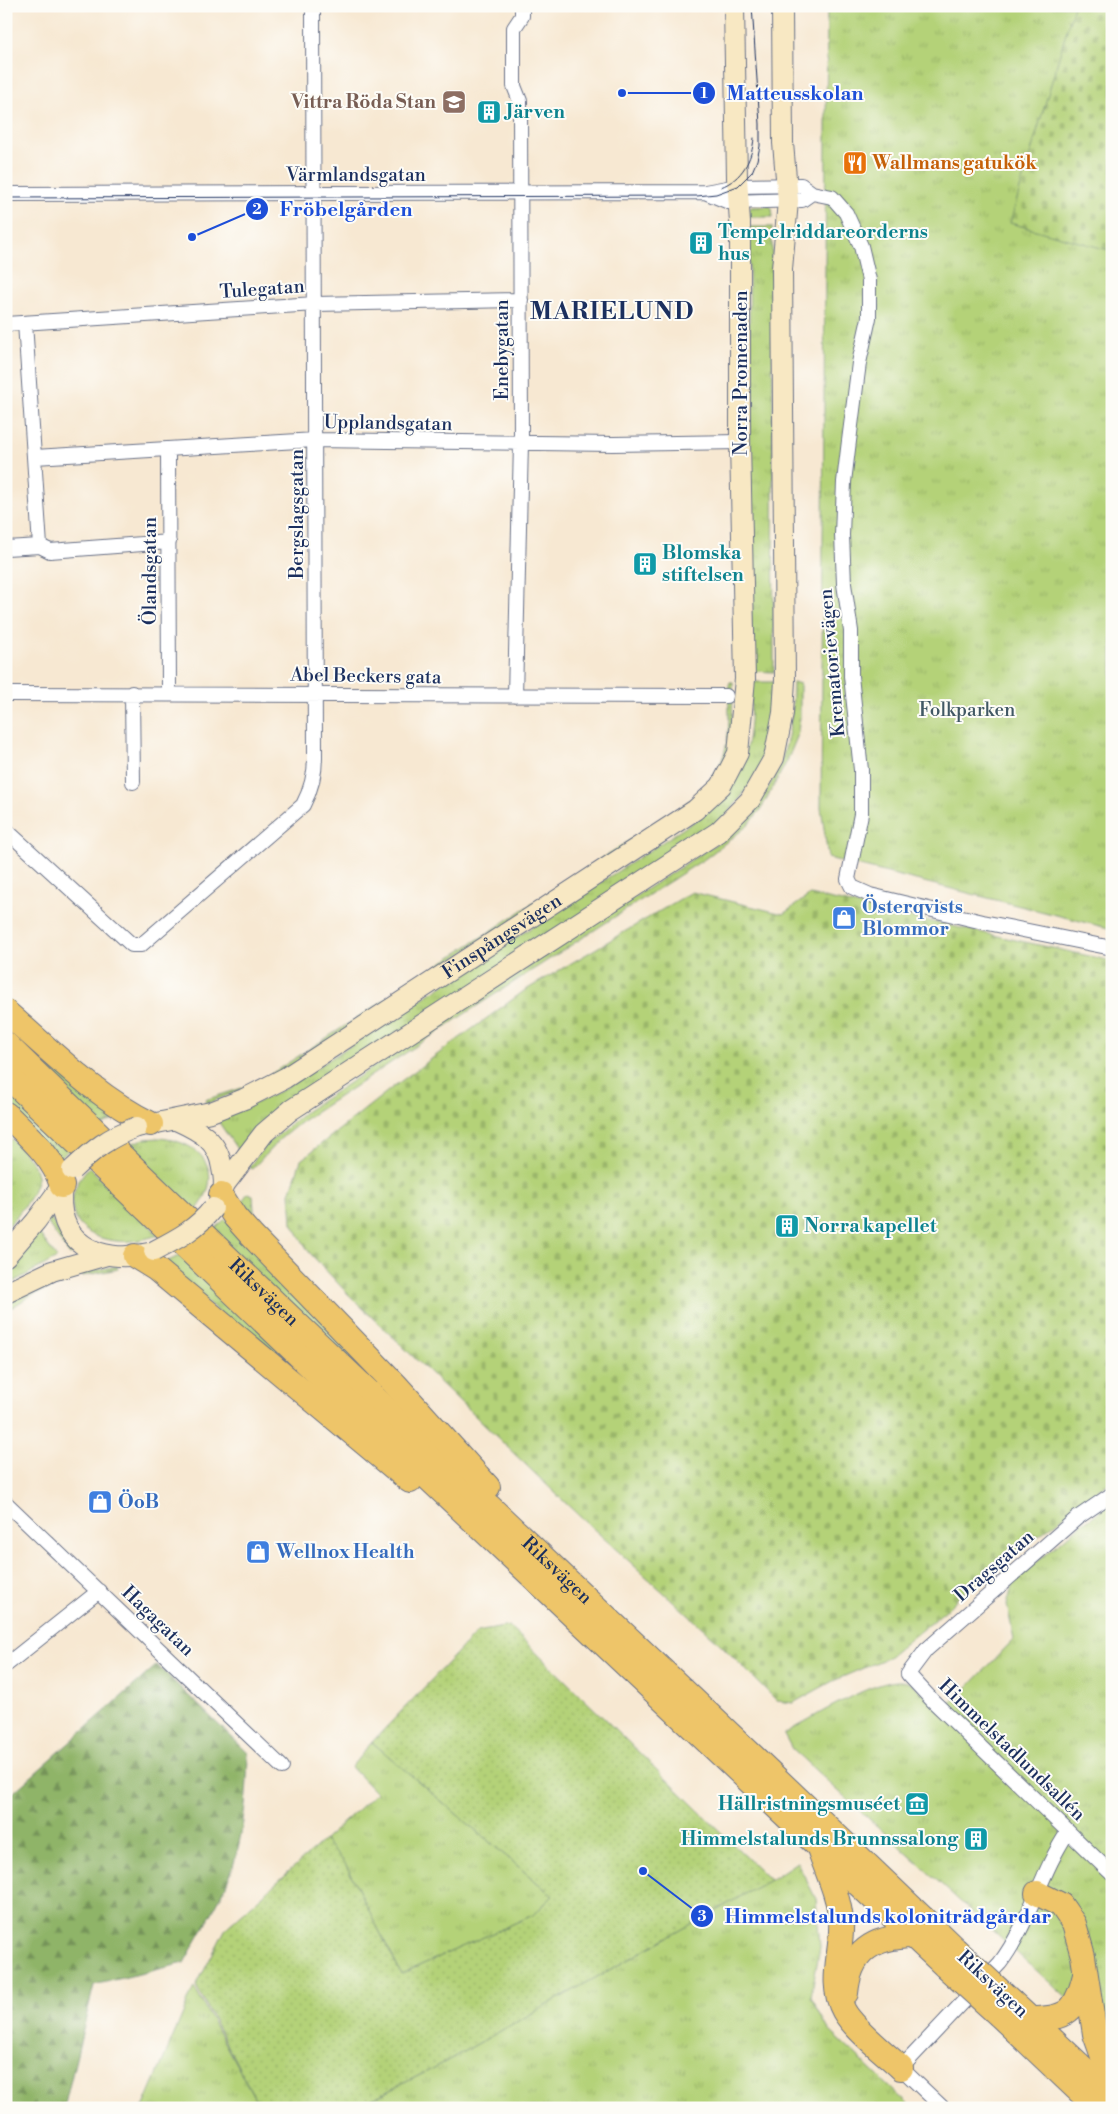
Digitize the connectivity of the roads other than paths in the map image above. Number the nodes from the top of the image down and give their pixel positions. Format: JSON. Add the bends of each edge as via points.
{"nodes":[{"id":1,"x":313,"y":6,"type":"edge"},
{"id":2,"x":522,"y":6,"type":"edge"},
{"id":3,"x":734,"y":6,"type":"edge"},
{"id":4,"x":782,"y":6,"type":"edge"},
{"id":5,"x":782,"y":193,"type":"junction"},
{"id":6,"x":6,"y":194,"type":"edge"},
{"id":7,"x":314,"y":194,"type":"junction"},
{"id":8,"x":519,"y":194,"type":"junction"},
{"id":9,"x":739,"y":194,"type":"junction"},
{"id":10,"x":520,"y":300,"type":"junction"},
{"id":11,"x":314,"y":304,"type":"junction"},
{"id":12,"x":25,"y":323,"type":"junction"},
{"id":13,"x":6,"y":324,"type":"edge"},
{"id":14,"x":315,"y":440,"type":"junction"},
{"id":15,"x":740,"y":442,"type":"junction"},
{"id":16,"x":521,"y":443,"type":"junction"},
{"id":17,"x":168,"y":449,"type":"junction"},
{"id":18,"x":35,"y":457,"type":"junction"},
{"id":19,"x":169,"y":542,"type":"junction"},
{"id":20,"x":40,"y":546,"type":"junction"},
{"id":21,"x":6,"y":548,"type":"edge"},
{"id":22,"x":745,"y":679,"type":"joint"},
{"id":23,"x":132,"y":693,"type":"junction"},
{"id":24,"x":169,"y":693,"type":"junction"},
{"id":25,"x":6,"y":694,"type":"edge"},
{"id":26,"x":315,"y":694,"type":"junction"},
{"id":27,"x":515,"y":696,"type":"junction"},
{"id":28,"x":726,"y":696,"type":"dead end"},
{"id":29,"x":132,"y":782,"type":"dead end"},
{"id":30,"x":6,"y":830,"type":"edge"},
{"id":31,"x":1112,"y":948,"type":"edge"},
{"id":32,"x":6,"y":1012,"type":"edge"},
{"id":33,"x":6,"y":1044,"type":"edge"},
{"id":34,"x":6,"y":1075,"type":"edge"},
{"id":35,"x":6,"y":1114,"type":"edge"},
{"id":36,"x":176,"y":1120,"type":"junction"},
{"id":37,"x":144,"y":1126,"type":"junction"},
{"id":38,"x":67,"y":1178,"type":"junction"},
{"id":39,"x":220,"y":1196,"type":"junction"},
{"id":40,"x":144,"y":1254,"type":"junction"},
{"id":41,"x":6,"y":1256,"type":"edge"},
{"id":42,"x":107,"y":1256,"type":"junction"},
{"id":43,"x":6,"y":1293,"type":"edge"},
{"id":44,"x":1112,"y":1494,"type":"edge"},
{"id":45,"x":6,"y":1503,"type":"edge"},
{"id":46,"x":565,"y":1578,"type":"junction"},
{"id":47,"x":99,"y":1591,"type":"junction"},
{"id":48,"x":581,"y":1621,"type":"junction"},
{"id":49,"x":6,"y":1665,"type":"edge"},
{"id":50,"x":908,"y":1674,"type":"joint"},
{"id":51,"x":282,"y":1767,"type":"dead end"},
{"id":52,"x":1068,"y":1832,"type":"junction"},
{"id":53,"x":817,"y":1845,"type":"junction"},
{"id":54,"x":1112,"y":1874,"type":"edge"},
{"id":55,"x":1037,"y":1893,"type":"junction"},
{"id":56,"x":913,"y":1936,"type":"junction"},
{"id":57,"x":950,"y":1957,"type":"junction"},
{"id":58,"x":1086,"y":1973,"type":"junction"},
{"id":59,"x":1006,"y":2009,"type":"junction"},
{"id":60,"x":1030,"y":2019,"type":"junction"},
{"id":61,"x":854,"y":2023,"type":"junction"},
{"id":62,"x":901,"y":2068,"type":"junction"},
{"id":63,"x":1112,"y":2082,"type":"edge"},
{"id":64,"x":1112,"y":2095,"type":"edge"},
{"id":65,"x":943,"y":2108,"type":"edge"},
{"id":66,"x":1097,"y":2108,"type":"edge"}],
"edges":[{"from":1,"to":7,"type":"street","name":"Bergslagsgatan"},
{"from":2,"to":8,"type":"street","name":"Enebygatan","via":[[522,16],[514,28],[514,86],[520,101]]},
{"from":3,"to":9,"type":"main road","name":"Norra Promenaden"},
{"from":4,"to":5,"type":"main road"},
{"from":5,"to":9,"type":"street","name":"Värmlandsgatan"},
{"from":5,"to":31,"type":"street","name":"Krematorievägen","via":[[802,200],[812,193],[832,197],[846,212],[861,246],[869,280],[869,318],[850,432],[842,535],[861,770],[861,814],[848,879],[852,887],[870,895]]},
{"from":5,"to":39,"type":"main road","name":"Finspångsvägen","via":[[784,698],[774,758],[750,800],[718,832],[291,1110],[264,1133]]},
{"from":6,"to":7,"type":"street","name":"Värmlandsgatan"},
{"from":7,"to":8,"type":"street","name":"Värmlandsgatan"},
{"from":7,"to":11,"type":"street","name":"Bergslagsgatan"},
{"from":8,"to":9,"type":"street","name":"Värmlandsgatan"},
{"from":8,"to":10,"type":"street","name":"Enebygatan"},
{"from":9,"to":15,"type":"main road","name":"Norra Promenaden"},
{"from":10,"to":11,"type":"street","name":"Tulegatan"},
{"from":10,"to":16,"type":"street","name":"Enebygatan"},
{"from":11,"to":12,"type":"street","name":"Tulegatan"},
{"from":11,"to":14,"type":"street","name":"Bergslagsgatan"},
{"from":12,"to":13,"type":"street","name":"Tulegatan"},
{"from":12,"to":18,"type":"street"},
{"from":14,"to":16,"type":"street","name":"Upplandsgatan"},
{"from":14,"to":17,"type":"street","name":"Upplandsgatan"},
{"from":14,"to":26,"type":"street","name":"Bergslagsgatan"},
{"from":15,"to":16,"type":"street","name":"Upplandsgatan"},
{"from":15,"to":22,"type":"main road","name":"Norra Promenaden"},
{"from":16,"to":27,"type":"street","name":"Enebygatan"},
{"from":17,"to":18,"type":"street","name":"Upplandsgatan"},
{"from":17,"to":19,"type":"street","name":"Ölandsgatan"},
{"from":18,"to":20,"type":"street"},
{"from":19,"to":20,"type":"street","via":[[50,551]]},
{"from":19,"to":24,"type":"street","name":"Ölandsgatan"},
{"from":20,"to":21,"type":"street"},
{"from":22,"to":36,"type":"main road","name":"Finspångsvägen","via":[[738,753],[721,786],[695,810],[285,1078],[211,1112]]},
{"from":23,"to":24,"type":"street","name":"Abel Beckers gata"},
{"from":23,"to":25,"type":"street","name":"Abel Beckers gata"},
{"from":23,"to":29,"type":"street"},
{"from":24,"to":26,"type":"street","name":"Abel Beckers gata"},
{"from":26,"to":27,"type":"street","name":"Abel Beckers gata"},
{"from":26,"to":30,"type":"street","name":"Bergslagsgatan","via":[[315,774],[303,806],[142,945],[132,944]]},
{"from":27,"to":28,"type":"street","name":"Abel Beckers gata"},
{"from":32,"to":37,"type":"highway","via":[[97,1091]]},
{"from":33,"to":46,"type":"highway","name":"Riksvägen"},
{"from":34,"to":48,"type":"highway","name":"Riksvägen"},
{"from":35,"to":38,"type":"highway"},
{"from":36,"to":37,"type":"main road"},
{"from":36,"to":39,"type":"main road","via":[[196,1129],[213,1143],[221,1162]]},
{"from":37,"to":38,"type":"main road","bridge":true,"via":[[116,1134],[94,1149]]},
{"from":38,"to":41,"type":"main road"},
{"from":38,"to":42,"type":"main road","via":[[60,1203],[62,1217],[71,1233],[85,1246]]},
{"from":39,"to":40,"type":"main road","bridge":true,"via":[[188,1234]]},
{"from":39,"to":46,"type":"highway","via":[[235,1218],[442,1435]]},
{"from":40,"to":42,"type":"main road"},
{"from":40,"to":48,"type":"highway","via":[[156,1269]]},
{"from":42,"to":43,"type":"main road","via":[[52,1271]]},
{"from":44,"to":50,"type":"street","name":"Dragsgatan","via":[[1077,1518],[926,1650]]},
{"from":45,"to":47,"type":"street","name":"Hagagatan"},
{"from":46,"to":57,"type":"highway","name":"Riksvägen"},
{"from":47,"to":49,"type":"street"},
{"from":47,"to":51,"type":"street","name":"Hagagatan"},
{"from":48,"to":53,"type":"highway","name":"Riksvägen"},
{"from":50,"to":52,"type":"street","name":"Himmelstadlundsallén"},
{"from":52,"to":54,"type":"street","name":"Himmelstadlundsallén"},
{"from":52,"to":55,"type":"street"},
{"from":53,"to":56,"type":"highway","name":"Riksvägen"},
{"from":53,"to":61,"type":"highway","via":[[841,1918],[835,1986],[845,2013]]},
{"from":55,"to":58,"type":"highway","via":[[1068,1912],[1079,1938]]},
{"from":55,"to":62,"type":"street","via":[[1021,1930],[1000,1963]]},
{"from":56,"to":57,"type":"highway","name":"Riksvägen"},
{"from":56,"to":61,"type":"highway","via":[[896,1936],[877,1942],[861,1953],[852,1966],[846,1994]]},
{"from":57,"to":59,"type":"highway","name":"Riksvägen","bridge":true},
{"from":58,"to":60,"type":"highway","via":[[1080,1994],[1070,2010],[1057,2018]]},
{"from":58,"to":63,"type":"highway","via":[[1095,2034]]},
{"from":59,"to":60,"type":"highway","name":"Riksvägen"},
{"from":59,"to":66,"type":"highway","name":"Riksvägen"},
{"from":60,"to":64,"type":"highway","name":"Riksvägen"},
{"from":61,"to":62,"type":"highway"},
{"from":62,"to":65,"type":"street"}]}
